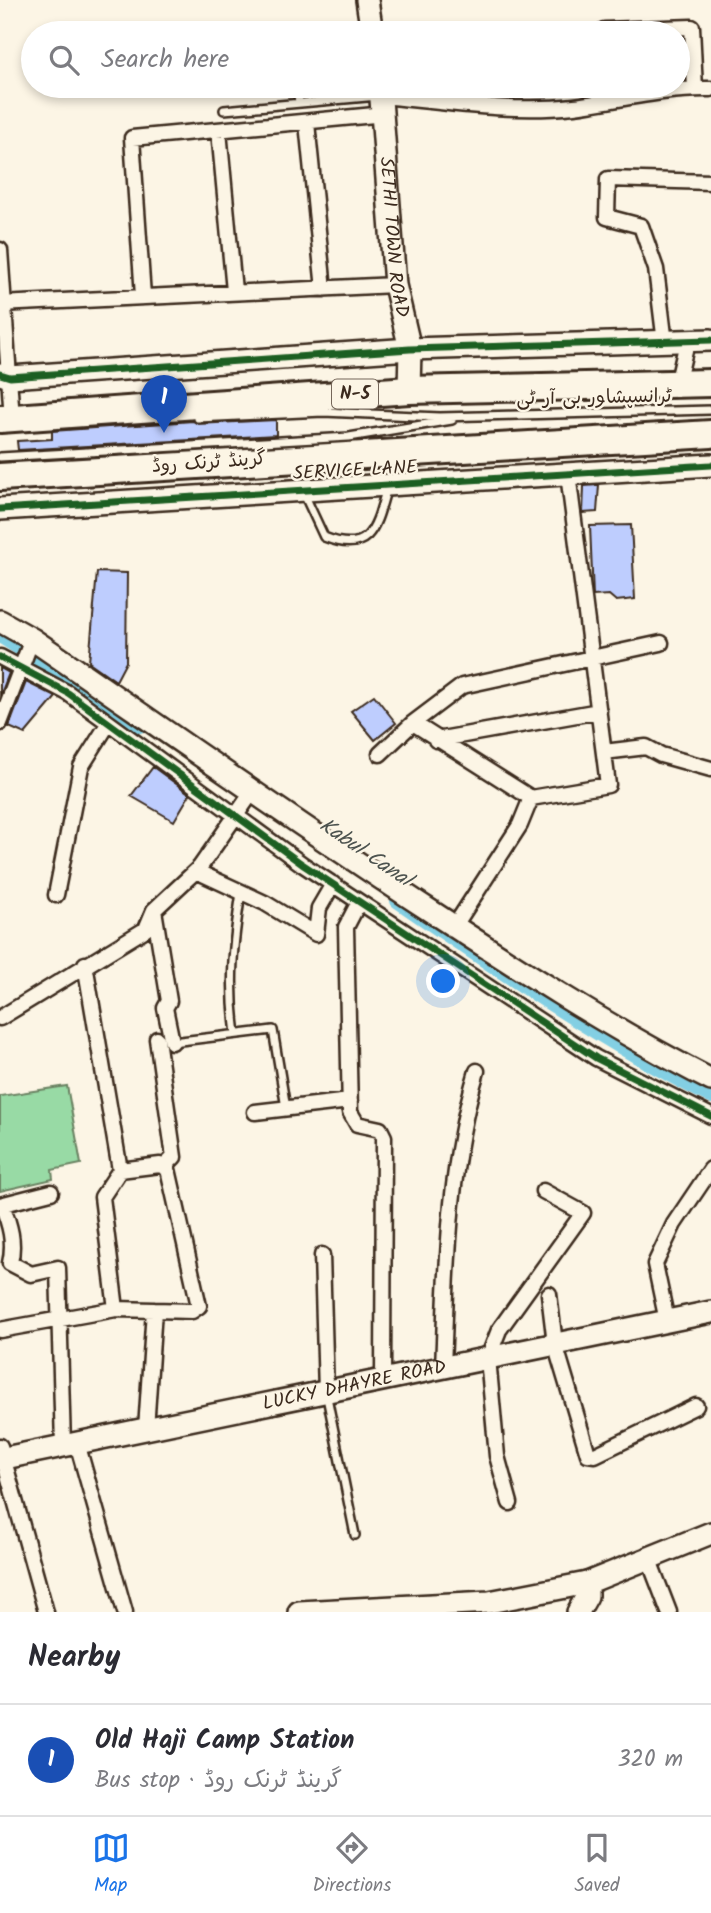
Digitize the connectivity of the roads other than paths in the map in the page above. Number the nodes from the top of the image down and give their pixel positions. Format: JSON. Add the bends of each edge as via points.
{"nodes":[{"id":1,"x":367,"y":0,"type":"edge"},
{"id":2,"x":370,"y":21,"type":"edge"},
{"id":3,"x":690,"y":27,"type":"edge"},
{"id":4,"x":690,"y":89,"type":"edge"},
{"id":5,"x":695,"y":89,"type":"junction"},
{"id":6,"x":711,"y":89,"type":"edge"},
{"id":7,"x":298,"y":98,"type":"edge"},
{"id":8,"x":382,"y":98,"type":"edge"},
{"id":9,"x":591,"y":98,"type":"edge"},
{"id":10,"x":299,"y":103,"type":"junction"},
{"id":11,"x":224,"y":110,"type":"dead end"},
{"id":12,"x":307,"y":123,"type":"junction"},
{"id":13,"x":219,"y":131,"type":"junction"},
{"id":14,"x":711,"y":182,"type":"edge"},
{"id":15,"x":0,"y":250,"type":"edge"},
{"id":16,"x":396,"y":285,"type":"junction"},
{"id":17,"x":324,"y":289,"type":"junction"},
{"id":18,"x":234,"y":291,"type":"junction"},
{"id":19,"x":144,"y":296,"type":"junction"},
{"id":20,"x":2,"y":304,"type":"edge"},
{"id":21,"x":711,"y":340,"type":"edge"},
{"id":22,"x":687,"y":342,"type":"junction"},
{"id":23,"x":665,"y":343,"type":"junction"},
{"id":24,"x":410,"y":349,"type":"junction"},
{"id":25,"x":5,"y":376,"type":"edge"},
{"id":26,"x":711,"y":383,"type":"edge"},
{"id":27,"x":677,"y":385,"type":"junction"},
{"id":28,"x":410,"y":390,"type":"junction"},
{"id":29,"x":711,"y":411,"type":"edge"},
{"id":30,"x":477,"y":416,"type":"junction"},
{"id":31,"x":6,"y":419,"type":"edge"},
{"id":32,"x":184,"y":419,"type":"dead end"},
{"id":33,"x":711,"y":434,"type":"edge"},
{"id":34,"x":413,"y":449,"type":"junction"},
{"id":35,"x":0,"y":457,"type":"edge"},
{"id":36,"x":711,"y":466,"type":"edge"},
{"id":37,"x":568,"y":474,"type":"junction"},
{"id":38,"x":0,"y":477,"type":"edge"},
{"id":39,"x":394,"y":484,"type":"junction"},
{"id":40,"x":302,"y":490,"type":"junction"},
{"id":41,"x":0,"y":509,"type":"edge"},
{"id":42,"x":0,"y":621,"type":"edge"},
{"id":43,"x":32,"y":641,"type":"junction"},
{"id":44,"x":661,"y":643,"type":"dead end"},
{"id":45,"x":0,"y":657,"type":"edge"},
{"id":46,"x":590,"y":659,"type":"junction"},
{"id":47,"x":22,"y":665,"type":"junction"},
{"id":48,"x":598,"y":711,"type":"junction"},
{"id":49,"x":0,"y":723,"type":"edge"},
{"id":50,"x":413,"y":723,"type":"junction"},
{"id":51,"x":108,"y":724,"type":"junction"},
{"id":52,"x":436,"y":740,"type":"junction"},
{"id":53,"x":604,"y":752,"type":"junction"},
{"id":54,"x":380,"y":754,"type":"dead end"},
{"id":55,"x":711,"y":769,"type":"edge"},
{"id":56,"x":252,"y":792,"type":"junction"},
{"id":57,"x":530,"y":798,"type":"junction"},
{"id":58,"x":236,"y":815,"type":"junction"},
{"id":59,"x":196,"y":871,"type":"junction"},
{"id":60,"x":332,"y":884,"type":"junction"},
{"id":61,"x":241,"y":892,"type":"junction"},
{"id":62,"x":57,"y":895,"type":"dead end"},
{"id":63,"x":359,"y":902,"type":"junction"},
{"id":64,"x":154,"y":910,"type":"junction"},
{"id":65,"x":454,"y":927,"type":"junction"},
{"id":66,"x":85,"y":964,"type":"junction"},
{"id":67,"x":0,"y":1018,"type":"edge"},
{"id":68,"x":236,"y":1034,"type":"junction"},
{"id":69,"x":162,"y":1042,"type":"junction"},
{"id":70,"x":477,"y":1072,"type":"dead end"},
{"id":71,"x":711,"y":1080,"type":"edge"},
{"id":72,"x":350,"y":1101,"type":"junction"},
{"id":73,"x":286,"y":1108,"type":"junction"},
{"id":74,"x":255,"y":1112,"type":"dead end"},
{"id":75,"x":711,"y":1116,"type":"edge"},
{"id":76,"x":165,"y":1166,"type":"junction"},
{"id":77,"x":120,"y":1170,"type":"junction"},
{"id":78,"x":711,"y":1170,"type":"edge"},
{"id":79,"x":542,"y":1191,"type":"dead end"},
{"id":80,"x":51,"y":1192,"type":"dead end"},
{"id":81,"x":1,"y":1205,"type":"edge"},
{"id":82,"x":322,"y":1255,"type":"dead end"},
{"id":83,"x":549,"y":1294,"type":"dead end"},
{"id":84,"x":116,"y":1309,"type":"junction"},
{"id":85,"x":154,"y":1310,"type":"junction"},
{"id":86,"x":711,"y":1312,"type":"edge"},
{"id":87,"x":60,"y":1319,"type":"junction"},
{"id":88,"x":667,"y":1321,"type":"junction"},
{"id":89,"x":0,"y":1330,"type":"edge"},
{"id":90,"x":555,"y":1344,"type":"junction"},
{"id":91,"x":488,"y":1358,"type":"junction"},
{"id":92,"x":443,"y":1367,"type":"junction"},
{"id":93,"x":383,"y":1380,"type":"junction"},
{"id":94,"x":326,"y":1392,"type":"junction"},
{"id":95,"x":696,"y":1406,"type":"dead end"},
{"id":96,"x":146,"y":1429,"type":"junction"},
{"id":97,"x":70,"y":1444,"type":"junction"},
{"id":98,"x":1,"y":1454,"type":"edge"},
{"id":99,"x":510,"y":1503,"type":"dead end"},
{"id":100,"x":711,"y":1533,"type":"edge"},
{"id":101,"x":355,"y":1535,"type":"dead end"},
{"id":102,"x":649,"y":1560,"type":"junction"},
{"id":103,"x":587,"y":1583,"type":"junction"},
{"id":104,"x":360,"y":1610,"type":"edge"},
{"id":105,"x":46,"y":1612,"type":"edge"},
{"id":106,"x":125,"y":1612,"type":"edge"},
{"id":107,"x":299,"y":1612,"type":"edge"},
{"id":108,"x":578,"y":1612,"type":"edge"},
{"id":109,"x":669,"y":1612,"type":"edge"}],
"edges":[{"from":1,"to":2,"type":"main road"},
{"from":3,"to":5,"type":"street"},
{"from":4,"to":5,"type":"street"},
{"from":5,"to":6,"type":"street"},
{"from":7,"to":10,"type":"lane"},
{"from":8,"to":9,"type":"street","via":[[571,106]]},
{"from":8,"to":10,"type":"lane"},
{"from":8,"to":12,"type":"street"},
{"from":8,"to":16,"type":"main road","name":"SETHI TOWN ROAD"},
{"from":10,"to":11,"type":"lane"},
{"from":12,"to":13,"type":"street"},
{"from":12,"to":17,"type":"street"},
{"from":13,"to":18,"type":"street"},
{"from":13,"to":19,"type":"street","via":[[132,138]]},
{"from":14,"to":23,"type":"street","via":[[608,179],[607,217],[640,226],[652,258]]},
{"from":15,"to":20,"type":"street"},
{"from":16,"to":17,"type":"street"},
{"from":16,"to":24,"type":"main road","name":"SETHI TOWN ROAD"},
{"from":17,"to":18,"type":"street"},
{"from":18,"to":19,"type":"street"},
{"from":19,"to":20,"type":"street"},
{"from":20,"to":25,"type":"street"},
{"from":21,"to":22,"type":"main road"},
{"from":22,"to":23,"type":"main road"},
{"from":22,"to":27,"type":"street"},
{"from":23,"to":24,"type":"main road"},
{"from":24,"to":25,"type":"main road"},
{"from":24,"to":28,"type":"main road","name":"SETHI TOWN ROAD"},
{"from":25,"to":31,"type":"street"},
{"from":26,"to":27,"type":"highway","number":"N-5"},
{"from":27,"to":28,"type":"highway","number":"N-5"},
{"from":28,"to":31,"type":"highway","number":"N-5"},
{"from":29,"to":30,"type":"lane","name":"ٹرانسپشاور بی آر ٹی"},
{"from":30,"to":32,"type":"lane","name":"ٹرانسپشاور بی آر ٹی","via":[[323,412]]},
{"from":30,"to":35,"type":"lane","name":"ٹرانسپشاور بی آر ٹی","via":[[349,437]]},
{"from":33,"to":34,"type":"highway","name":"گرینڈ ٹرنک روڈ"},
{"from":34,"to":38,"type":"highway","name":"گرینڈ ٹرنک روڈ"},
{"from":34,"to":39,"type":"main road"},
{"from":36,"to":37,"type":"main road","name":"SERVICE LANE"},
{"from":37,"to":39,"type":"main road","name":"SERVICE LANE"},
{"from":37,"to":46,"type":"street"},
{"from":39,"to":40,"type":"main road","name":"SERVICE LANE"},
{"from":39,"to":40,"type":"lane","via":[[368,537],[348,543],[324,537]]},
{"from":40,"to":41,"type":"main road","name":"SERVICE LANE"},
{"from":42,"to":43,"type":"main road"},
{"from":43,"to":47,"type":"street"},
{"from":43,"to":56,"type":"main road"},
{"from":44,"to":46,"type":"street"},
{"from":45,"to":47,"type":"street"},
{"from":46,"to":48,"type":"street"},
{"from":46,"to":50,"type":"street","via":[[462,686]]},
{"from":47,"to":49,"type":"street"},
{"from":47,"to":51,"type":"street"},
{"from":48,"to":52,"type":"street"},
{"from":48,"to":53,"type":"street"},
{"from":50,"to":52,"type":"street"},
{"from":50,"to":54,"type":"street"},
{"from":51,"to":58,"type":"street"},
{"from":51,"to":62,"type":"street","via":[[81,767]]},
{"from":52,"to":57,"type":"street"},
{"from":53,"to":55,"type":"street","via":[[646,747]]},
{"from":53,"to":57,"type":"street","via":[[608,785]]},
{"from":56,"to":58,"type":"street"},
{"from":56,"to":65,"type":"main road"},
{"from":57,"to":65,"type":"street","via":[[520,825]]},
{"from":58,"to":59,"type":"street"},
{"from":58,"to":60,"type":"street"},
{"from":59,"to":61,"type":"street"},
{"from":59,"to":64,"type":"street"},
{"from":60,"to":61,"type":"street","via":[[319,908],[316,934]]},
{"from":60,"to":63,"type":"street"},
{"from":61,"to":68,"type":"lane","via":[[230,959]]},
{"from":63,"to":72,"type":"street","via":[[346,928]]},
{"from":63,"to":75,"type":"street","via":[[596,1058]]},
{"from":64,"to":66,"type":"street","via":[[146,929]]},
{"from":64,"to":69,"type":"street","via":[[169,1001],[164,1009]]},
{"from":65,"to":71,"type":"main road","via":[[639,1043]]},
{"from":66,"to":67,"type":"street"},
{"from":66,"to":77,"type":"street"},
{"from":68,"to":69,"type":"lane"},
{"from":68,"to":73,"type":"lane","via":[[273,1030]]},
{"from":69,"to":76,"type":"street","via":[[174,1157]]},
{"from":70,"to":92,"type":"street","via":[[463,1117],[448,1232]]},
{"from":72,"to":73,"type":"street"},
{"from":72,"to":93,"type":"street","via":[[357,1124],[380,1129],[384,1137]]},
{"from":73,"to":74,"type":"street"},
{"from":76,"to":77,"type":"street"},
{"from":76,"to":85,"type":"street","via":[[199,1306],[192,1311]]},
{"from":77,"to":84,"type":"street","via":[[102,1197]]},
{"from":78,"to":88,"type":"street","via":[[674,1224],[655,1264]]},
{"from":79,"to":91,"type":"street","via":[[583,1213],[499,1330]]},
{"from":80,"to":81,"type":"street"},
{"from":81,"to":87,"type":"street","via":[[10,1226],[13,1252],[9,1264],[31,1274],[58,1268]]},
{"from":82,"to":94,"type":"street"},
{"from":83,"to":90,"type":"street"},
{"from":84,"to":85,"type":"street"},
{"from":84,"to":87,"type":"street"},
{"from":85,"to":96,"type":"street"},
{"from":86,"to":88,"type":"main road","name":"LUCKY DHAYRE ROAD"},
{"from":87,"to":89,"type":"street"},
{"from":87,"to":97,"type":"street"},
{"from":88,"to":90,"type":"main road","name":"LUCKY DHAYRE ROAD"},
{"from":90,"to":91,"type":"main road","name":"LUCKY DHAYRE ROAD"},
{"from":90,"to":95,"type":"street","via":[[588,1454],[595,1455]]},
{"from":91,"to":92,"type":"main road","name":"LUCKY DHAYRE ROAD"},
{"from":91,"to":99,"type":"street","via":[[497,1456]]},
{"from":92,"to":93,"type":"main road","name":"LUCKY DHAYRE ROAD"},
{"from":93,"to":94,"type":"main road","name":"LUCKY DHAYRE ROAD"},
{"from":94,"to":96,"type":"main road","name":"LUCKY DHAYRE ROAD"},
{"from":94,"to":101,"type":"lane"},
{"from":96,"to":97,"type":"main road","name":"LUCKY DHAYRE ROAD"},
{"from":97,"to":98,"type":"main road","name":"LUCKY DHAYRE ROAD"},
{"from":97,"to":106,"type":"street"},
{"from":98,"to":105,"type":"street"},
{"from":100,"to":102,"type":"main road"},
{"from":102,"to":103,"type":"main road"},
{"from":102,"to":109,"type":"street"},
{"from":103,"to":104,"type":"main road","via":[[488,1602]]},
{"from":103,"to":108,"type":"main road","via":[[587,1596]]},
{"from":104,"to":107,"type":"main road"}]}
